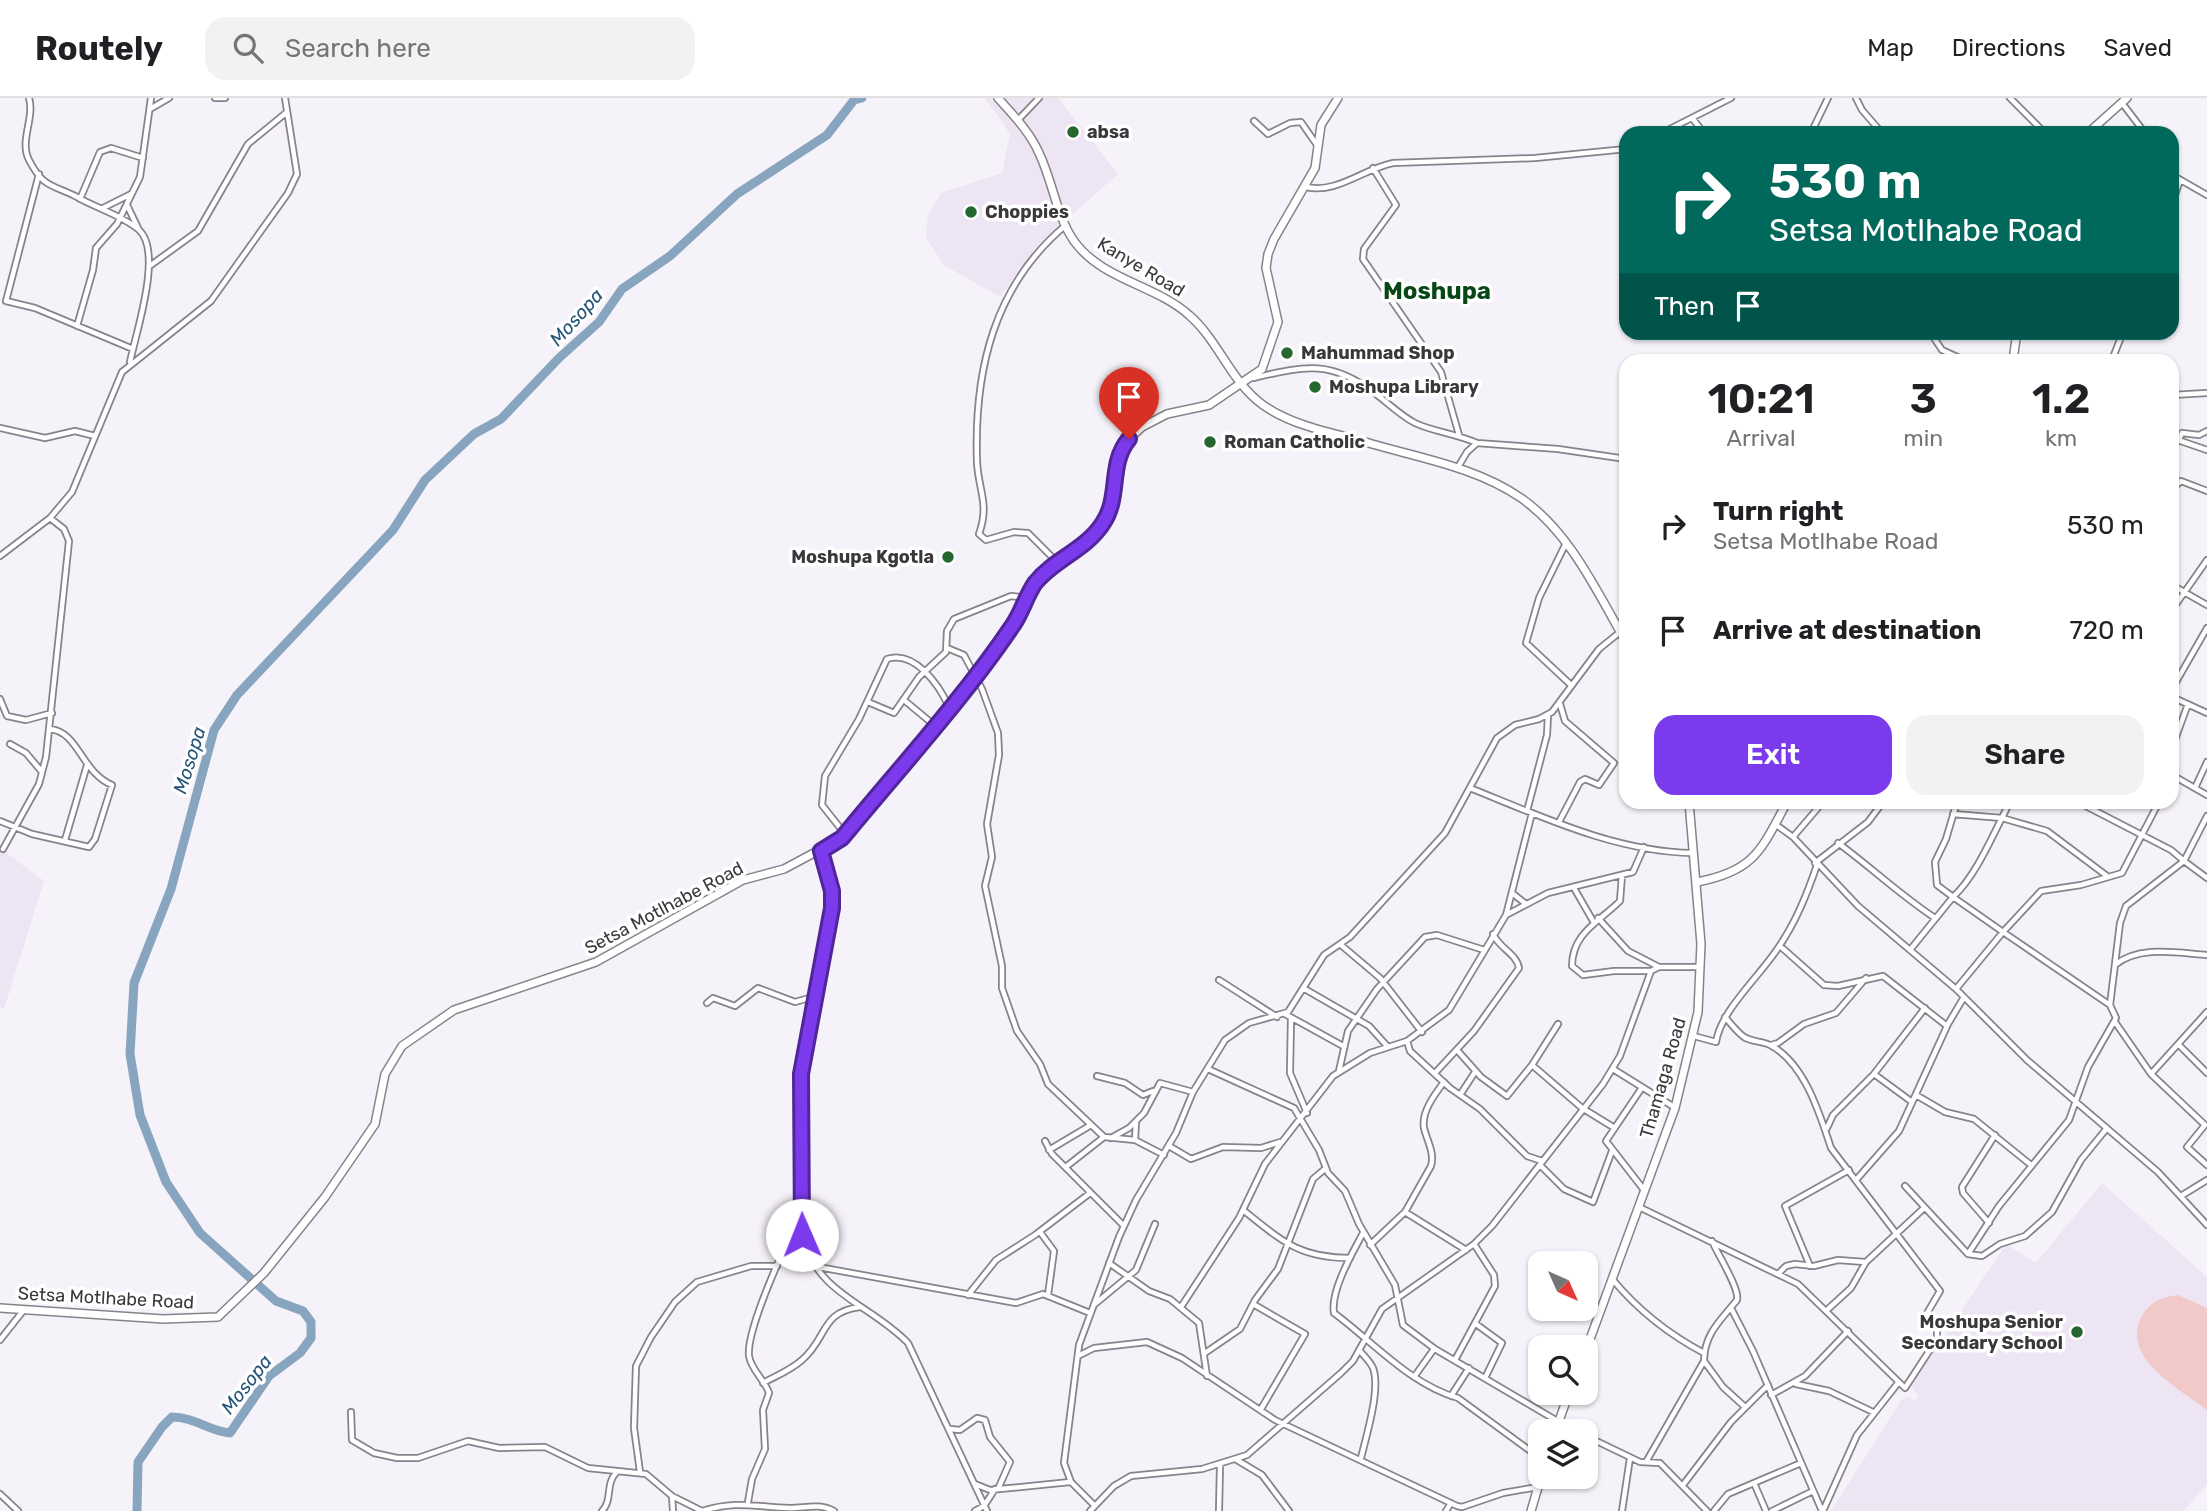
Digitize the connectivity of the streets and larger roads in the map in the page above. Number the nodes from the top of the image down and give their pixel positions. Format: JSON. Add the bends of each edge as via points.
{"nodes":[{"id":1,"x":29,"y":98,"type":"edge"},
{"id":2,"x":151,"y":98,"type":"edge"},
{"id":3,"x":169,"y":98,"type":"edge"},
{"id":4,"x":215,"y":98,"type":"edge"},
{"id":5,"x":225,"y":98,"type":"edge"},
{"id":6,"x":285,"y":98,"type":"edge"},
{"id":7,"x":998,"y":98,"type":"edge"},
{"id":8,"x":1039,"y":98,"type":"edge"},
{"id":9,"x":1338,"y":98,"type":"edge"},
{"id":10,"x":1731,"y":98,"type":"edge"},
{"id":11,"x":1828,"y":98,"type":"edge"},
{"id":12,"x":1856,"y":98,"type":"edge"},
{"id":13,"x":2010,"y":98,"type":"edge"},
{"id":14,"x":2124,"y":100,"type":"edge"},
{"id":15,"x":149,"y":110,"type":"junction"},
{"id":16,"x":287,"y":112,"type":"junction"},
{"id":17,"x":1692,"y":118,"type":"junction"},
{"id":18,"x":1017,"y":120,"type":"junction"},
{"id":19,"x":1254,"y":121,"type":"dead end"},
{"id":20,"x":1676,"y":126,"type":"edge"},
{"id":21,"x":1698,"y":126,"type":"edge"},
{"id":22,"x":1814,"y":126,"type":"edge"},
{"id":23,"x":1876,"y":126,"type":"edge"},
{"id":24,"x":2038,"y":126,"type":"edge"},
{"id":25,"x":2096,"y":126,"type":"edge"},
{"id":26,"x":2141,"y":126,"type":"edge"},
{"id":27,"x":1318,"y":145,"type":"junction"},
{"id":28,"x":1619,"y":150,"type":"edge"},
{"id":29,"x":143,"y":158,"type":"junction"},
{"id":30,"x":1374,"y":168,"type":"junction"},
{"id":31,"x":39,"y":173,"type":"junction"},
{"id":32,"x":2180,"y":180,"type":"joint"},
{"id":33,"x":2179,"y":183,"type":"edge"},
{"id":34,"x":1306,"y":187,"type":"junction"},
{"id":35,"x":132,"y":194,"type":"junction"},
{"id":36,"x":2207,"y":195,"type":"edge"},
{"id":37,"x":80,"y":200,"type":"junction"},
{"id":38,"x":127,"y":205,"type":"junction"},
{"id":39,"x":103,"y":208,"type":"junction"},
{"id":40,"x":120,"y":220,"type":"junction"},
{"id":41,"x":1066,"y":225,"type":"junction"},
{"id":42,"x":138,"y":229,"type":"junction"},
{"id":43,"x":149,"y":267,"type":"junction"},
{"id":44,"x":77,"y":326,"type":"junction"},
{"id":45,"x":1935,"y":340,"type":"edge"},
{"id":46,"x":133,"y":349,"type":"junction"},
{"id":47,"x":1949,"y":354,"type":"edge"},
{"id":48,"x":130,"y":363,"type":"junction"},
{"id":49,"x":1253,"y":378,"type":"junction"},
{"id":50,"x":1240,"y":384,"type":"junction"},
{"id":51,"x":2207,"y":393,"type":"edge"},
{"id":52,"x":2179,"y":394,"type":"edge"},
{"id":53,"x":0,"y":428,"type":"edge"},
{"id":54,"x":2207,"y":431,"type":"edge"},
{"id":55,"x":1459,"y":435,"type":"junction"},
{"id":56,"x":95,"y":436,"type":"junction"},
{"id":57,"x":2179,"y":439,"type":"joint"},
{"id":58,"x":1477,"y":443,"type":"junction"},
{"id":59,"x":2207,"y":450,"type":"edge"},
{"id":60,"x":1619,"y":458,"type":"edge"},
{"id":61,"x":1457,"y":469,"type":"junction"},
{"id":62,"x":2179,"y":483,"type":"edge"},
{"id":63,"x":2207,"y":491,"type":"edge"},
{"id":64,"x":50,"y":517,"type":"junction"},
{"id":65,"x":1566,"y":544,"type":"junction"},
{"id":66,"x":0,"y":556,"type":"edge"},
{"id":67,"x":2207,"y":560,"type":"edge"},
{"id":68,"x":1058,"y":563,"type":"junction"},
{"id":69,"x":2179,"y":590,"type":"edge"},
{"id":70,"x":2184,"y":593,"type":"junction"},
{"id":71,"x":1027,"y":598,"type":"junction"},
{"id":72,"x":2179,"y":600,"type":"edge"},
{"id":73,"x":2207,"y":605,"type":"edge"},
{"id":74,"x":2207,"y":628,"type":"edge"},
{"id":75,"x":1619,"y":630,"type":"edge"},
{"id":76,"x":1619,"y":633,"type":"edge"},
{"id":77,"x":947,"y":648,"type":"junction"},
{"id":78,"x":924,"y":672,"type":"junction"},
{"id":79,"x":975,"y":674,"type":"junction"},
{"id":80,"x":2179,"y":677,"type":"edge"},
{"id":81,"x":1571,"y":685,"type":"junction"},
{"id":82,"x":0,"y":699,"type":"edge"},
{"id":83,"x":904,"y":700,"type":"junction"},
{"id":84,"x":2179,"y":700,"type":"edge"},
{"id":85,"x":868,"y":702,"type":"junction"},
{"id":86,"x":1560,"y":703,"type":"junction"},
{"id":87,"x":2189,"y":704,"type":"junction"},
{"id":88,"x":950,"y":707,"type":"junction"},
{"id":89,"x":52,"y":713,"type":"junction"},
{"id":90,"x":2207,"y":713,"type":"edge"},
{"id":91,"x":1548,"y":715,"type":"junction"},
{"id":92,"x":935,"y":726,"type":"junction"},
{"id":93,"x":50,"y":729,"type":"junction"},
{"id":94,"x":2179,"y":730,"type":"edge"},
{"id":95,"x":10,"y":744,"type":"dead end"},
{"id":96,"x":2207,"y":762,"type":"edge"},
{"id":97,"x":87,"y":765,"type":"junction"},
{"id":98,"x":43,"y":773,"type":"junction"},
{"id":99,"x":2179,"y":779,"type":"edge"},
{"id":100,"x":1470,"y":788,"type":"junction"},
{"id":101,"x":2195,"y":788,"type":"junction"},
{"id":102,"x":2207,"y":795,"type":"edge"},
{"id":103,"x":1690,"y":809,"type":"edge"},
{"id":104,"x":1783,"y":809,"type":"edge"},
{"id":105,"x":1817,"y":809,"type":"edge"},
{"id":106,"x":1878,"y":809,"type":"edge"},
{"id":107,"x":1955,"y":809,"type":"edge"},
{"id":108,"x":2006,"y":809,"type":"edge"},
{"id":109,"x":2092,"y":809,"type":"edge"},
{"id":110,"x":2156,"y":809,"type":"edge"},
{"id":111,"x":1530,"y":812,"type":"junction"},
{"id":112,"x":1953,"y":814,"type":"junction"},
{"id":113,"x":2207,"y":816,"type":"edge"},
{"id":114,"x":2001,"y":818,"type":"junction"},
{"id":115,"x":0,"y":821,"type":"edge"},
{"id":116,"x":1559,"y":822,"type":"junction"},
{"id":117,"x":1774,"y":824,"type":"junction"},
{"id":118,"x":17,"y":827,"type":"junction"},
{"id":119,"x":845,"y":834,"type":"junction"},
{"id":120,"x":2143,"y":835,"type":"junction"},
{"id":121,"x":1793,"y":837,"type":"junction"},
{"id":122,"x":65,"y":840,"type":"junction"},
{"id":123,"x":1838,"y":843,"type":"junction"},
{"id":124,"x":1644,"y":847,"type":"junction"},
{"id":125,"x":2,"y":849,"type":"dead end"},
{"id":126,"x":821,"y":851,"type":"junction"},
{"id":127,"x":1693,"y":853,"type":"junction"},
{"id":128,"x":2184,"y":861,"type":"junction"},
{"id":129,"x":1816,"y":864,"type":"junction"},
{"id":130,"x":1622,"y":875,"type":"junction"},
{"id":131,"x":2108,"y":877,"type":"junction"},
{"id":132,"x":2207,"y":877,"type":"edge"},
{"id":133,"x":1697,"y":882,"type":"junction"},
{"id":134,"x":1573,"y":887,"type":"junction"},
{"id":135,"x":1512,"y":893,"type":"junction"},
{"id":136,"x":1953,"y":897,"type":"junction"},
{"id":137,"x":1526,"y":904,"type":"junction"},
{"id":138,"x":1506,"y":915,"type":"junction"},
{"id":139,"x":1935,"y":918,"type":"junction"},
{"id":140,"x":1596,"y":920,"type":"junction"},
{"id":141,"x":2003,"y":932,"type":"junction"},
{"id":142,"x":1493,"y":933,"type":"junction"},
{"id":143,"x":1341,"y":946,"type":"junction"},
{"id":144,"x":1780,"y":946,"type":"junction"},
{"id":145,"x":1484,"y":950,"type":"junction"},
{"id":146,"x":1910,"y":950,"type":"junction"},
{"id":147,"x":2207,"y":954,"type":"edge"},
{"id":148,"x":2115,"y":965,"type":"junction"},
{"id":149,"x":1659,"y":967,"type":"junction"},
{"id":150,"x":1701,"y":967,"type":"junction"},
{"id":151,"x":1651,"y":971,"type":"junction"},
{"id":152,"x":1866,"y":978,"type":"junction"},
{"id":153,"x":1219,"y":980,"type":"dead end"},
{"id":154,"x":1383,"y":982,"type":"junction"},
{"id":155,"x":1303,"y":988,"type":"junction"},
{"id":156,"x":1956,"y":989,"type":"junction"},
{"id":157,"x":816,"y":996,"type":"junction"},
{"id":158,"x":1964,"y":997,"type":"junction"},
{"id":159,"x":707,"y":1003,"type":"dead end"},
{"id":160,"x":2110,"y":1005,"type":"junction"},
{"id":161,"x":1925,"y":1008,"type":"junction"},
{"id":162,"x":2207,"y":1012,"type":"edge"},
{"id":163,"x":1285,"y":1014,"type":"junction"},
{"id":164,"x":1278,"y":1017,"type":"junction"},
{"id":165,"x":1724,"y":1017,"type":"junction"},
{"id":166,"x":1291,"y":1018,"type":"junction"},
{"id":167,"x":1357,"y":1018,"type":"junction"},
{"id":168,"x":2115,"y":1022,"type":"junction"},
{"id":169,"x":1558,"y":1024,"type":"dead end"},
{"id":170,"x":1947,"y":1026,"type":"junction"},
{"id":171,"x":1422,"y":1032,"type":"junction"},
{"id":172,"x":1693,"y":1036,"type":"junction"},
{"id":173,"x":1407,"y":1041,"type":"junction"},
{"id":174,"x":2178,"y":1044,"type":"junction"},
{"id":175,"x":1770,"y":1045,"type":"junction"},
{"id":176,"x":1343,"y":1046,"type":"junction"},
{"id":177,"x":1388,"y":1047,"type":"junction"},
{"id":178,"x":1457,"y":1050,"type":"junction"},
{"id":179,"x":1532,"y":1065,"type":"junction"},
{"id":180,"x":1208,"y":1069,"type":"junction"},
{"id":181,"x":1613,"y":1069,"type":"junction"},
{"id":182,"x":1339,"y":1071,"type":"junction"},
{"id":183,"x":1475,"y":1072,"type":"junction"},
{"id":184,"x":1434,"y":1073,"type":"junction"},
{"id":185,"x":2207,"y":1073,"type":"edge"},
{"id":186,"x":1874,"y":1074,"type":"junction"},
{"id":187,"x":2151,"y":1074,"type":"junction"},
{"id":188,"x":1097,"y":1076,"type":"dead end"},
{"id":189,"x":1444,"y":1082,"type":"junction"},
{"id":190,"x":1641,"y":1089,"type":"junction"},
{"id":191,"x":1154,"y":1090,"type":"junction"},
{"id":192,"x":1193,"y":1092,"type":"junction"},
{"id":193,"x":1460,"y":1095,"type":"junction"},
{"id":194,"x":1916,"y":1095,"type":"junction"},
{"id":195,"x":2075,"y":1101,"type":"junction"},
{"id":196,"x":1912,"y":1102,"type":"junction"},
{"id":197,"x":1582,"y":1108,"type":"junction"},
{"id":198,"x":1675,"y":1108,"type":"junction"},
{"id":199,"x":1307,"y":1113,"type":"junction"},
{"id":200,"x":1136,"y":1121,"type":"junction"},
{"id":201,"x":1300,"y":1121,"type":"junction"},
{"id":202,"x":2206,"y":1124,"type":"edge"},
{"id":203,"x":1091,"y":1125,"type":"junction"},
{"id":204,"x":1614,"y":1127,"type":"junction"},
{"id":205,"x":2107,"y":1128,"type":"junction"},
{"id":206,"x":1826,"y":1129,"type":"junction"},
{"id":207,"x":1995,"y":1135,"type":"junction"},
{"id":208,"x":1104,"y":1137,"type":"junction"},
{"id":209,"x":1111,"y":1138,"type":"junction"},
{"id":210,"x":1135,"y":1140,"type":"junction"},
{"id":211,"x":1045,"y":1141,"type":"dead end"},
{"id":212,"x":1282,"y":1141,"type":"junction"},
{"id":213,"x":1169,"y":1146,"type":"junction"},
{"id":214,"x":1049,"y":1150,"type":"junction"},
{"id":215,"x":1612,"y":1150,"type":"junction"},
{"id":216,"x":1164,"y":1155,"type":"junction"},
{"id":217,"x":1541,"y":1163,"type":"junction"},
{"id":218,"x":2031,"y":1165,"type":"junction"},
{"id":219,"x":2207,"y":1165,"type":"edge"},
{"id":220,"x":1067,"y":1166,"type":"junction"},
{"id":221,"x":1326,"y":1168,"type":"junction"},
{"id":222,"x":1849,"y":1170,"type":"junction"},
{"id":223,"x":1856,"y":1180,"type":"junction"},
{"id":224,"x":2207,"y":1180,"type":"edge"},
{"id":225,"x":1905,"y":1186,"type":"dead end"},
{"id":226,"x":1644,"y":1190,"type":"junction"},
{"id":227,"x":1090,"y":1193,"type":"junction"},
{"id":228,"x":2182,"y":1196,"type":"junction"},
{"id":229,"x":1638,"y":1206,"type":"junction"},
{"id":230,"x":1924,"y":1208,"type":"junction"},
{"id":231,"x":1243,"y":1210,"type":"junction"},
{"id":232,"x":1405,"y":1212,"type":"junction"},
{"id":233,"x":801,"y":1213,"type":"junction"},
{"id":234,"x":1989,"y":1223,"type":"junction"},
{"id":235,"x":1155,"y":1224,"type":"dead end"},
{"id":236,"x":2207,"y":1225,"type":"edge"},
{"id":237,"x":1124,"y":1226,"type":"junction"},
{"id":238,"x":1040,"y":1231,"type":"junction"},
{"id":239,"x":1363,"y":1233,"type":"junction"},
{"id":240,"x":1899,"y":1233,"type":"junction"},
{"id":241,"x":1712,"y":1241,"type":"junction"},
{"id":242,"x":1474,"y":1244,"type":"junction"},
{"id":243,"x":1290,"y":1245,"type":"junction"},
{"id":244,"x":1370,"y":1245,"type":"junction"},
{"id":245,"x":1466,"y":1250,"type":"junction"},
{"id":246,"x":1968,"y":1254,"type":"junction"},
{"id":247,"x":1350,"y":1258,"type":"junction"},
{"id":248,"x":1866,"y":1262,"type":"junction"},
{"id":249,"x":1109,"y":1263,"type":"junction"},
{"id":250,"x":812,"y":1265,"type":"junction"},
{"id":251,"x":777,"y":1266,"type":"junction"},
{"id":252,"x":1810,"y":1266,"type":"junction"},
{"id":253,"x":1778,"y":1273,"type":"junction"},
{"id":254,"x":1130,"y":1276,"type":"junction"},
{"id":255,"x":1612,"y":1279,"type":"junction"},
{"id":256,"x":1048,"y":1295,"type":"junction"},
{"id":257,"x":1399,"y":1295,"type":"junction"},
{"id":258,"x":968,"y":1296,"type":"junction"},
{"id":259,"x":1253,"y":1304,"type":"junction"},
{"id":260,"x":1093,"y":1306,"type":"junction"},
{"id":261,"x":861,"y":1307,"type":"junction"},
{"id":262,"x":1181,"y":1307,"type":"junction"},
{"id":263,"x":0,"y":1308,"type":"edge"},
{"id":264,"x":1731,"y":1308,"type":"junction"},
{"id":265,"x":24,"y":1310,"type":"junction"},
{"id":266,"x":1827,"y":1310,"type":"junction"},
{"id":267,"x":1090,"y":1314,"type":"junction"},
{"id":268,"x":1476,"y":1324,"type":"junction"},
{"id":269,"x":1848,"y":1331,"type":"junction"},
{"id":270,"x":1591,"y":1335,"type":"edge"},
{"id":271,"x":1366,"y":1336,"type":"junction"},
{"id":272,"x":0,"y":1340,"type":"edge"},
{"id":273,"x":1434,"y":1349,"type":"junction"},
{"id":274,"x":1359,"y":1350,"type":"junction"},
{"id":275,"x":1205,"y":1353,"type":"junction"},
{"id":276,"x":1704,"y":1353,"type":"junction"},
{"id":277,"x":1077,"y":1357,"type":"junction"},
{"id":278,"x":1455,"y":1360,"type":"junction"},
{"id":279,"x":1704,"y":1361,"type":"junction"},
{"id":280,"x":1469,"y":1368,"type":"junction"},
{"id":281,"x":1208,"y":1377,"type":"junction"},
{"id":282,"x":1414,"y":1377,"type":"junction"},
{"id":283,"x":1485,"y":1378,"type":"junction"},
{"id":284,"x":1898,"y":1382,"type":"junction"},
{"id":285,"x":763,"y":1383,"type":"junction"},
{"id":286,"x":1794,"y":1384,"type":"junction"},
{"id":287,"x":1768,"y":1385,"type":"junction"},
{"id":288,"x":1771,"y":1395,"type":"junction"},
{"id":289,"x":1451,"y":1397,"type":"junction"},
{"id":290,"x":1745,"y":1407,"type":"junction"},
{"id":291,"x":1261,"y":1409,"type":"junction"},
{"id":292,"x":351,"y":1412,"type":"dead end"},
{"id":293,"x":1873,"y":1412,"type":"junction"},
{"id":294,"x":1557,"y":1419,"type":"edge"},
{"id":295,"x":1284,"y":1424,"type":"junction"},
{"id":296,"x":949,"y":1429,"type":"junction"},
{"id":297,"x":1598,"y":1442,"type":"edge"},
{"id":298,"x":1528,"y":1449,"type":"edge"},
{"id":299,"x":1361,"y":1458,"type":"junction"},
{"id":300,"x":1630,"y":1458,"type":"junction"},
{"id":301,"x":1237,"y":1460,"type":"junction"},
{"id":302,"x":1646,"y":1462,"type":"junction"},
{"id":303,"x":1801,"y":1463,"type":"junction"},
{"id":304,"x":1220,"y":1465,"type":"junction"},
{"id":305,"x":616,"y":1472,"type":"junction"},
{"id":306,"x":640,"y":1472,"type":"junction"},
{"id":307,"x":1071,"y":1482,"type":"junction"},
{"id":308,"x":974,"y":1483,"type":"junction"},
{"id":309,"x":1754,"y":1483,"type":"junction"},
{"id":310,"x":1683,"y":1485,"type":"junction"},
{"id":311,"x":997,"y":1489,"type":"junction"},
{"id":312,"x":1528,"y":1489,"type":"edge"},
{"id":313,"x":1537,"y":1489,"type":"edge"},
{"id":314,"x":1813,"y":1491,"type":"junction"},
{"id":315,"x":0,"y":1494,"type":"edge"},
{"id":316,"x":672,"y":1496,"type":"junction"},
{"id":317,"x":748,"y":1502,"type":"junction"},
{"id":318,"x":1451,"y":1503,"type":"junction"},
{"id":319,"x":1095,"y":1506,"type":"junction"},
{"id":320,"x":985,"y":1508,"type":"edge"},
{"id":321,"x":18,"y":1511,"type":"edge"},
{"id":322,"x":602,"y":1511,"type":"edge"},
{"id":323,"x":673,"y":1511,"type":"edge"},
{"id":324,"x":702,"y":1511,"type":"edge"},
{"id":325,"x":834,"y":1511,"type":"edge"},
{"id":326,"x":975,"y":1511,"type":"edge"},
{"id":327,"x":1090,"y":1511,"type":"edge"},
{"id":328,"x":1219,"y":1511,"type":"edge"},
{"id":329,"x":1289,"y":1511,"type":"edge"},
{"id":330,"x":1446,"y":1511,"type":"edge"},
{"id":331,"x":1531,"y":1511,"type":"edge"},
{"id":332,"x":1622,"y":1511,"type":"edge"},
{"id":333,"x":1707,"y":1511,"type":"edge"},
{"id":334,"x":1714,"y":1511,"type":"edge"},
{"id":335,"x":1766,"y":1511,"type":"edge"},
{"id":336,"x":1772,"y":1511,"type":"edge"},
{"id":337,"x":1823,"y":1511,"type":"edge"}],
"edges":[{"from":1,"to":31,"type":"street","via":[[34,109],[26,149]]},
{"from":2,"to":15,"type":"street"},
{"from":3,"to":15,"type":"street"},
{"from":4,"to":5,"type":"street"},
{"from":6,"to":16,"type":"street"},
{"from":7,"to":18,"type":"street","name":"Kanye Road"},
{"from":8,"to":18,"type":"street"},
{"from":9,"to":27,"type":"street","via":[[1321,125]]},
{"from":10,"to":17,"type":"street"},
{"from":11,"to":22,"type":"street"},
{"from":12,"to":23,"type":"street"},
{"from":13,"to":24,"type":"street"},
{"from":14,"to":25,"type":"street"},
{"from":14,"to":26,"type":"street"},
{"from":15,"to":29,"type":"street"},
{"from":16,"to":43,"type":"street","via":[[248,144],[198,231]]},
{"from":16,"to":48,"type":"street","via":[[297,174],[288,193],[211,301]]},
{"from":17,"to":20,"type":"street"},
{"from":17,"to":21,"type":"street"},
{"from":18,"to":41,"type":"street","name":"Kanye Road","via":[[1039,152]]},
{"from":19,"to":27,"type":"street","via":[[1268,134],[1301,122]]},
{"from":27,"to":34,"type":"street"},
{"from":28,"to":30,"type":"street","via":[[1405,162]]},
{"from":29,"to":35,"type":"street"},
{"from":29,"to":37,"type":"street","via":[[111,148],[100,152]]},
{"from":30,"to":34,"type":"street","via":[[1326,190]]},
{"from":30,"to":55,"type":"street","via":[[1396,205],[1364,249],[1363,259],[1441,372]]},
{"from":31,"to":37,"type":"street","via":[[47,185]]},
{"from":31,"to":44,"type":"street","via":[[6,301]]},
{"from":32,"to":33,"type":"street"},
{"from":32,"to":36,"type":"street"},
{"from":34,"to":49,"type":"street","via":[[1268,254],[1266,268],[1278,322],[1262,369]]},
{"from":35,"to":38,"type":"street"},
{"from":35,"to":39,"type":"street"},
{"from":37,"to":39,"type":"street"},
{"from":38,"to":40,"type":"street"},
{"from":38,"to":42,"type":"street"},
{"from":39,"to":40,"type":"street"},
{"from":40,"to":42,"type":"street"},
{"from":40,"to":44,"type":"street","via":[[96,245]]},
{"from":41,"to":50,"type":"street","name":"Kanye Road","via":[[1074,241],[1094,260],[1188,314],[1206,332]]},
{"from":41,"to":68,"type":"street","via":[[1042,247],[1020,278],[992,330],[982,385],[977,459],[985,497],[982,538],[992,540],[1022,531]]},
{"from":42,"to":43,"type":"street","via":[[151,248]]},
{"from":43,"to":46,"type":"street"},
{"from":44,"to":46,"type":"street"},
{"from":45,"to":47,"type":"street"},
{"from":46,"to":48,"type":"street"},
{"from":48,"to":56,"type":"street","via":[[117,380]]},
{"from":49,"to":50,"type":"street","name":"Setsa Motlhabe Road"},
{"from":49,"to":55,"type":"street","via":[[1304,367],[1328,369],[1353,378],[1414,423]]},
{"from":50,"to":61,"type":"street","via":[[1265,406],[1308,426]]},
{"from":50,"to":68,"type":"street","name":"Setsa Motlhabe Road","via":[[1209,405],[1153,420],[1129,439],[1117,457],[1115,495],[1104,523]]},
{"from":51,"to":52,"type":"street"},
{"from":53,"to":56,"type":"street","via":[[45,438],[75,431]]},
{"from":54,"to":57,"type":"street","via":[[2182,433]]},
{"from":55,"to":58,"type":"street"},
{"from":56,"to":64,"type":"street","via":[[77,484]]},
{"from":57,"to":59,"type":"street"},
{"from":58,"to":60,"type":"street"},
{"from":58,"to":61,"type":"street"},
{"from":61,"to":65,"type":"street","via":[[1519,497],[1545,518]]},
{"from":62,"to":63,"type":"street"},
{"from":64,"to":66,"type":"street"},
{"from":64,"to":89,"type":"street","via":[[64,529],[69,541]]},
{"from":65,"to":75,"type":"street"},
{"from":65,"to":81,"type":"street","via":[[1539,598],[1526,643]]},
{"from":67,"to":70,"type":"street"},
{"from":68,"to":71,"type":"street","name":"Setsa Motlhabe Road","via":[[1037,580]]},
{"from":69,"to":70,"type":"street"},
{"from":70,"to":72,"type":"street"},
{"from":70,"to":73,"type":"street"},
{"from":71,"to":77,"type":"street","via":[[1010,596],[954,619],[947,631]]},
{"from":71,"to":79,"type":"street","name":"Setsa Motlhabe Road"},
{"from":74,"to":80,"type":"street"},
{"from":76,"to":81,"type":"street","via":[[1599,649]]},
{"from":77,"to":78,"type":"street"},
{"from":77,"to":79,"type":"street","via":[[961,652]]},
{"from":78,"to":83,"type":"street"},
{"from":78,"to":85,"type":"street","via":[[908,661],[887,659]]},
{"from":78,"to":88,"type":"street"},
{"from":79,"to":88,"type":"street","name":"Setsa Motlhabe Road"},
{"from":79,"to":203,"type":"street","via":[[1000,741],[987,824],[992,857],[985,886],[1002,966],[1002,988],[1017,1031],[1048,1084]]},
{"from":81,"to":86,"type":"street"},
{"from":82,"to":89,"type":"street","via":[[7,716],[18,720]]},
{"from":83,"to":85,"type":"street","via":[[893,714]]},
{"from":83,"to":92,"type":"street"},
{"from":84,"to":87,"type":"street"},
{"from":85,"to":119,"type":"street","via":[[825,776],[822,805]]},
{"from":86,"to":91,"type":"street"},
{"from":86,"to":116,"type":"street","via":[[1565,721],[1614,764],[1599,785],[1585,779],[1580,782]]},
{"from":87,"to":90,"type":"street"},
{"from":87,"to":94,"type":"street"},
{"from":88,"to":92,"type":"street","name":"Setsa Motlhabe Road"},
{"from":89,"to":93,"type":"street"},
{"from":91,"to":100,"type":"street","via":[[1505,730],[1489,749]]},
{"from":91,"to":111,"type":"street"},
{"from":92,"to":119,"type":"street","name":"Setsa Motlhabe Road"},
{"from":93,"to":97,"type":"street","via":[[66,734]]},
{"from":93,"to":98,"type":"street"},
{"from":95,"to":98,"type":"street","via":[[26,753]]},
{"from":96,"to":101,"type":"street"},
{"from":97,"to":122,"type":"street"},
{"from":97,"to":122,"type":"street","via":[[97,778],[112,786],[89,847]]},
{"from":98,"to":118,"type":"street"},
{"from":99,"to":101,"type":"street"},
{"from":100,"to":111,"type":"street"},
{"from":100,"to":143,"type":"street","via":[[1445,833]]},
{"from":101,"to":102,"type":"street"},
{"from":103,"to":127,"type":"street","name":"Thamaga Road"},
{"from":104,"to":117,"type":"street"},
{"from":105,"to":121,"type":"street"},
{"from":106,"to":123,"type":"street","via":[[1868,822]]},
{"from":107,"to":112,"type":"street"},
{"from":108,"to":114,"type":"street"},
{"from":109,"to":120,"type":"street"},
{"from":110,"to":120,"type":"street"},
{"from":111,"to":116,"type":"street"},
{"from":111,"to":135,"type":"street"},
{"from":112,"to":114,"type":"street"},
{"from":112,"to":136,"type":"street","via":[[1935,862],[1937,885]]},
{"from":113,"to":128,"type":"street"},
{"from":114,"to":131,"type":"street","via":[[2053,834]]},
{"from":114,"to":136,"type":"street","via":[[1974,876]]},
{"from":115,"to":118,"type":"street"},
{"from":116,"to":124,"type":"street"},
{"from":117,"to":121,"type":"street"},
{"from":117,"to":133,"type":"street","via":[[1744,866]]},
{"from":118,"to":122,"type":"street"},
{"from":118,"to":125,"type":"street"},
{"from":119,"to":126,"type":"street","name":"Setsa Motlhabe Road"},
{"from":120,"to":128,"type":"street"},
{"from":120,"to":131,"type":"street","via":[[2124,869]]},
{"from":121,"to":129,"type":"street"},
{"from":123,"to":129,"type":"street"},
{"from":123,"to":139,"type":"street"},
{"from":124,"to":127,"type":"street"},
{"from":124,"to":130,"type":"street","via":[[1635,870]]},
{"from":126,"to":157,"type":"street","via":[[832,908]]},
{"from":126,"to":265,"type":"street","name":"Setsa Motlhabe Road","via":[[784,869],[743,880],[596,962],[472,1002],[402,1046],[385,1074],[375,1124],[325,1197],[226,1313],[208,1319]]},
{"from":127,"to":133,"type":"street","name":"Thamaga Road"},
{"from":128,"to":132,"type":"street"},
{"from":128,"to":148,"type":"street","via":[[2129,901],[2120,923]]},
{"from":129,"to":144,"type":"street","via":[[1797,918]]},
{"from":129,"to":146,"type":"street"},
{"from":130,"to":134,"type":"street"},
{"from":130,"to":140,"type":"street","via":[[1620,901]]},
{"from":131,"to":141,"type":"street","via":[[2041,891]]},
{"from":133,"to":150,"type":"street","name":"Thamaga Road"},
{"from":134,"to":137,"type":"street"},
{"from":134,"to":140,"type":"street"},
{"from":135,"to":137,"type":"street"},
{"from":135,"to":138,"type":"street"},
{"from":136,"to":139,"type":"street"},
{"from":136,"to":141,"type":"street"},
{"from":137,"to":138,"type":"street"},
{"from":138,"to":142,"type":"street"},
{"from":139,"to":146,"type":"street"},
{"from":140,"to":149,"type":"street","via":[[1629,951]]},
{"from":140,"to":151,"type":"street","via":[[1572,957],[1575,971],[1583,975]]},
{"from":141,"to":156,"type":"street"},
{"from":141,"to":160,"type":"street"},
{"from":142,"to":145,"type":"street"},
{"from":142,"to":178,"type":"street","via":[[1519,968]]},
{"from":143,"to":154,"type":"street"},
{"from":143,"to":155,"type":"street","via":[[1324,955]]},
{"from":144,"to":152,"type":"street","via":[[1824,985]]},
{"from":144,"to":165,"type":"street"},
{"from":145,"to":154,"type":"street","via":[[1429,935]]},
{"from":145,"to":171,"type":"street","via":[[1449,1010]]},
{"from":146,"to":156,"type":"street"},
{"from":147,"to":148,"type":"street","via":[[2129,955]]},
{"from":148,"to":160,"type":"street"},
{"from":149,"to":150,"type":"street"},
{"from":149,"to":151,"type":"street"},
{"from":150,"to":172,"type":"street","name":"Thamaga Road"},
{"from":151,"to":181,"type":"street"},
{"from":152,"to":161,"type":"street","via":[[1883,976]]},
{"from":152,"to":175,"type":"street","via":[[1836,1013],[1804,1024]]},
{"from":153,"to":164,"type":"street"},
{"from":154,"to":167,"type":"street"},
{"from":154,"to":171,"type":"street"},
{"from":155,"to":163,"type":"street"},
{"from":155,"to":167,"type":"street"},
{"from":156,"to":158,"type":"street"},
{"from":157,"to":159,"type":"street","via":[[795,1002],[758,988],[735,1006],[713,998]]},
{"from":157,"to":233,"type":"street","via":[[801,1074]]},
{"from":158,"to":170,"type":"street"},
{"from":158,"to":195,"type":"street"},
{"from":160,"to":168,"type":"street"},
{"from":161,"to":170,"type":"street"},
{"from":161,"to":186,"type":"street"},
{"from":162,"to":174,"type":"street"},
{"from":163,"to":164,"type":"street"},
{"from":163,"to":166,"type":"street"},
{"from":164,"to":180,"type":"street","via":[[1249,1023],[1231,1035]]},
{"from":165,"to":172,"type":"street","via":[[1716,1042]]},
{"from":165,"to":175,"type":"street","via":[[1745,1037]]},
{"from":166,"to":176,"type":"street"},
{"from":166,"to":199,"type":"street","via":[[1290,1073]]},
{"from":167,"to":176,"type":"street"},
{"from":167,"to":177,"type":"street"},
{"from":168,"to":187,"type":"street"},
{"from":168,"to":195,"type":"street","via":[[2088,1067]]},
{"from":169,"to":179,"type":"street"},
{"from":170,"to":194,"type":"street"},
{"from":171,"to":173,"type":"street"},
{"from":172,"to":198,"type":"street","name":"Thamaga Road"},
{"from":173,"to":177,"type":"street"},
{"from":173,"to":184,"type":"street","via":[[1410,1051]]},
{"from":174,"to":185,"type":"street"},
{"from":174,"to":187,"type":"street"},
{"from":175,"to":206,"type":"street","via":[[1797,1070]]},
{"from":176,"to":182,"type":"street"},
{"from":177,"to":182,"type":"street"},
{"from":178,"to":183,"type":"street"},
{"from":178,"to":184,"type":"street"},
{"from":179,"to":183,"type":"street","via":[[1507,1096]]},
{"from":179,"to":197,"type":"street"},
{"from":180,"to":192,"type":"street"},
{"from":180,"to":201,"type":"street","via":[[1289,1103]]},
{"from":181,"to":190,"type":"street"},
{"from":181,"to":197,"type":"street"},
{"from":182,"to":199,"type":"street"},
{"from":183,"to":193,"type":"street"},
{"from":184,"to":189,"type":"street"},
{"from":186,"to":196,"type":"street"},
{"from":186,"to":206,"type":"street","via":[[1833,1115]]},
{"from":187,"to":202,"type":"street"},
{"from":188,"to":191,"type":"street","via":[[1125,1083],[1143,1095]]},
{"from":189,"to":193,"type":"street"},
{"from":189,"to":232,"type":"street","via":[[1424,1118],[1433,1162]]},
{"from":190,"to":198,"type":"street"},
{"from":190,"to":204,"type":"street"},
{"from":191,"to":192,"type":"street","via":[[1163,1083]]},
{"from":191,"to":200,"type":"street","via":[[1149,1108]]},
{"from":192,"to":213,"type":"street"},
{"from":193,"to":217,"type":"street","via":[[1487,1114],[1527,1156]]},
{"from":194,"to":196,"type":"street"},
{"from":194,"to":207,"type":"street","via":[[1945,1112],[1974,1119]]},
{"from":195,"to":205,"type":"street"},
{"from":195,"to":218,"type":"street","via":[[2069,1119]]},
{"from":196,"to":223,"type":"street","via":[[1895,1137]]},
{"from":197,"to":204,"type":"street"},
{"from":197,"to":217,"type":"street"},
{"from":198,"to":226,"type":"street","name":"Thamaga Road"},
{"from":199,"to":201,"type":"street"},
{"from":200,"to":209,"type":"street"},
{"from":200,"to":210,"type":"street"},
{"from":201,"to":212,"type":"street"},
{"from":201,"to":221,"type":"street"},
{"from":202,"to":219,"type":"street","via":[[2187,1147]]},
{"from":203,"to":208,"type":"street"},
{"from":203,"to":214,"type":"street"},
{"from":204,"to":215,"type":"street","via":[[1606,1141]]},
{"from":205,"to":228,"type":"street"},
{"from":205,"to":246,"type":"street","via":[[2081,1160],[2062,1198],[2034,1229],[1982,1256]]},
{"from":206,"to":222,"type":"street","via":[[1830,1146]]},
{"from":207,"to":218,"type":"street"},
{"from":207,"to":234,"type":"street","via":[[1962,1187]]},
{"from":208,"to":209,"type":"street"},
{"from":208,"to":220,"type":"street"},
{"from":209,"to":210,"type":"street"},
{"from":210,"to":216,"type":"street"},
{"from":211,"to":214,"type":"street"},
{"from":212,"to":213,"type":"street","via":[[1261,1148],[1223,1147],[1191,1159]]},
{"from":212,"to":231,"type":"street","via":[[1260,1172]]},
{"from":213,"to":216,"type":"street"},
{"from":214,"to":220,"type":"street"},
{"from":215,"to":217,"type":"street","via":[[1593,1202],[1564,1189]]},
{"from":215,"to":226,"type":"street"},
{"from":216,"to":237,"type":"street"},
{"from":217,"to":242,"type":"street"},
{"from":218,"to":234,"type":"street"},
{"from":220,"to":227,"type":"street"},
{"from":221,"to":239,"type":"street","via":[[1345,1191]]},
{"from":221,"to":243,"type":"street","via":[[1313,1178]]},
{"from":222,"to":223,"type":"street"},
{"from":222,"to":252,"type":"street","via":[[1785,1206]]},
{"from":223,"to":240,"type":"street"},
{"from":224,"to":228,"type":"street"},
{"from":225,"to":230,"type":"street"},
{"from":226,"to":229,"type":"street","name":"Thamaga Road"},
{"from":227,"to":237,"type":"street"},
{"from":227,"to":238,"type":"street"},
{"from":228,"to":236,"type":"street"},
{"from":229,"to":241,"type":"street"},
{"from":229,"to":255,"type":"street","name":"Thamaga Road"},
{"from":230,"to":240,"type":"street"},
{"from":230,"to":246,"type":"street"},
{"from":231,"to":243,"type":"street"},
{"from":231,"to":262,"type":"street"},
{"from":232,"to":244,"type":"street"},
{"from":232,"to":245,"type":"street"},
{"from":233,"to":250,"type":"street","via":[[802,1235]]},
{"from":233,"to":251,"type":"street"},
{"from":234,"to":246,"type":"street"},
{"from":235,"to":254,"type":"street","via":[[1141,1263]]},
{"from":237,"to":249,"type":"street"},
{"from":238,"to":256,"type":"street","via":[[1054,1251]]},
{"from":238,"to":258,"type":"street","via":[[996,1260]]},
{"from":239,"to":244,"type":"street"},
{"from":239,"to":247,"type":"street"},
{"from":240,"to":248,"type":"street"},
{"from":240,"to":284,"type":"street","via":[[1940,1293],[1926,1315],[1937,1339],[1905,1388]]},
{"from":241,"to":253,"type":"street"},
{"from":241,"to":264,"type":"street","via":[[1739,1294]]},
{"from":242,"to":245,"type":"street"},
{"from":242,"to":268,"type":"street","via":[[1496,1281]]},
{"from":243,"to":247,"type":"street","via":[[1312,1256]]},
{"from":243,"to":259,"type":"street"},
{"from":244,"to":257,"type":"street"},
{"from":245,"to":257,"type":"street"},
{"from":247,"to":271,"type":"street","via":[[1333,1310]]},
{"from":248,"to":252,"type":"street","via":[[1838,1260]]},
{"from":248,"to":266,"type":"street","via":[[1851,1288]]},
{"from":249,"to":254,"type":"street"},
{"from":249,"to":260,"type":"street"},
{"from":250,"to":258,"type":"street"},
{"from":250,"to":261,"type":"street","via":[[821,1278]]},
{"from":251,"to":285,"type":"street","via":[[750,1342],[750,1360]]},
{"from":251,"to":306,"type":"street","via":[[751,1266],[697,1282],[675,1302],[651,1337],[636,1366],[634,1427]]},
{"from":252,"to":253,"type":"street","via":[[1791,1264]]},
{"from":253,"to":266,"type":"street"},
{"from":254,"to":260,"type":"street"},
{"from":254,"to":262,"type":"street","via":[[1149,1292]]},
{"from":255,"to":270,"type":"street","name":"Thamaga Road"},
{"from":255,"to":276,"type":"street","via":[[1672,1335]]},
{"from":256,"to":258,"type":"street","via":[[1016,1303]]},
{"from":256,"to":267,"type":"street"},
{"from":257,"to":271,"type":"street","via":[[1377,1315]]},
{"from":257,"to":273,"type":"street","via":[[1401,1323]]},
{"from":259,"to":275,"type":"street","via":[[1237,1332]]},
{"from":259,"to":291,"type":"street","via":[[1305,1334]]},
{"from":260,"to":267,"type":"street"},
{"from":261,"to":285,"type":"street","via":[[837,1312],[805,1358]]},
{"from":261,"to":296,"type":"street","via":[[908,1343]]},
{"from":262,"to":275,"type":"street","via":[[1199,1324]]},
{"from":263,"to":265,"type":"street","name":"Setsa Motlhabe Road"},
{"from":264,"to":276,"type":"street","via":[[1716,1324]]},
{"from":264,"to":287,"type":"street"},
{"from":265,"to":272,"type":"street"},
{"from":266,"to":269,"type":"street"},
{"from":267,"to":277,"type":"street"},
{"from":268,"to":278,"type":"street"},
{"from":268,"to":283,"type":"street","via":[[1502,1343]]},
{"from":269,"to":284,"type":"street"},
{"from":269,"to":286,"type":"street"},
{"from":271,"to":274,"type":"street"},
{"from":271,"to":282,"type":"street"},
{"from":273,"to":278,"type":"street"},
{"from":273,"to":282,"type":"street"},
{"from":274,"to":295,"type":"street","via":[[1341,1373]]},
{"from":274,"to":299,"type":"street","via":[[1375,1376]]},
{"from":275,"to":281,"type":"street"},
{"from":276,"to":279,"type":"street"},
{"from":277,"to":281,"type":"street","via":[[1094,1348],[1143,1341],[1182,1358]]},
{"from":277,"to":307,"type":"street","via":[[1063,1463]]},
{"from":278,"to":280,"type":"street"},
{"from":279,"to":290,"type":"street"},
{"from":279,"to":302,"type":"street"},
{"from":280,"to":283,"type":"street"},
{"from":280,"to":289,"type":"street"},
{"from":281,"to":291,"type":"street"},
{"from":282,"to":289,"type":"street"},
{"from":283,"to":294,"type":"street"},
{"from":284,"to":293,"type":"street"},
{"from":285,"to":317,"type":"street","via":[[769,1393],[763,1410],[765,1449]]},
{"from":286,"to":288,"type":"street"},
{"from":286,"to":293,"type":"street","via":[[1829,1391]]},
{"from":287,"to":288,"type":"street"},
{"from":287,"to":290,"type":"street"},
{"from":288,"to":303,"type":"street"},
{"from":289,"to":298,"type":"street"},
{"from":290,"to":310,"type":"street"},
{"from":291,"to":295,"type":"street"},
{"from":292,"to":305,"type":"street","via":[[352,1440],[374,1454],[418,1458],[468,1441],[499,1448],[550,1449],[588,1468]]},
{"from":293,"to":337,"type":"street","via":[[1857,1434]]},
{"from":295,"to":299,"type":"street"},
{"from":295,"to":301,"type":"street"},
{"from":296,"to":308,"type":"street"},
{"from":296,"to":311,"type":"street","via":[[960,1430],[977,1418],[985,1420],[990,1437],[1010,1462]]},
{"from":297,"to":300,"type":"street"},
{"from":299,"to":318,"type":"street"},
{"from":300,"to":302,"type":"street"},
{"from":300,"to":332,"type":"street"},
{"from":301,"to":304,"type":"street"},
{"from":301,"to":329,"type":"street","via":[[1262,1475]]},
{"from":302,"to":310,"type":"street","via":[[1660,1463]]},
{"from":303,"to":309,"type":"street"},
{"from":303,"to":314,"type":"street"},
{"from":304,"to":319,"type":"street","via":[[1131,1476]]},
{"from":304,"to":328,"type":"street"},
{"from":305,"to":306,"type":"street"},
{"from":305,"to":322,"type":"street","via":[[608,1505]]},
{"from":306,"to":316,"type":"street"},
{"from":307,"to":311,"type":"street"},
{"from":307,"to":319,"type":"street"},
{"from":308,"to":311,"type":"street"},
{"from":308,"to":320,"type":"street"},
{"from":309,"to":334,"type":"street","via":[[1728,1494]]},
{"from":309,"to":335,"type":"street"},
{"from":310,"to":333,"type":"street"},
{"from":311,"to":320,"type":"street"},
{"from":312,"to":318,"type":"street","via":[[1462,1507]]},
{"from":313,"to":331,"type":"street"},
{"from":314,"to":336,"type":"street"},
{"from":314,"to":337,"type":"street"},
{"from":315,"to":321,"type":"street"},
{"from":316,"to":323,"type":"street"},
{"from":316,"to":324,"type":"street"},
{"from":317,"to":324,"type":"street"},
{"from":317,"to":325,"type":"street"},
{"from":318,"to":330,"type":"street"},
{"from":319,"to":327,"type":"street"},
{"from":320,"to":326,"type":"street"}]}
